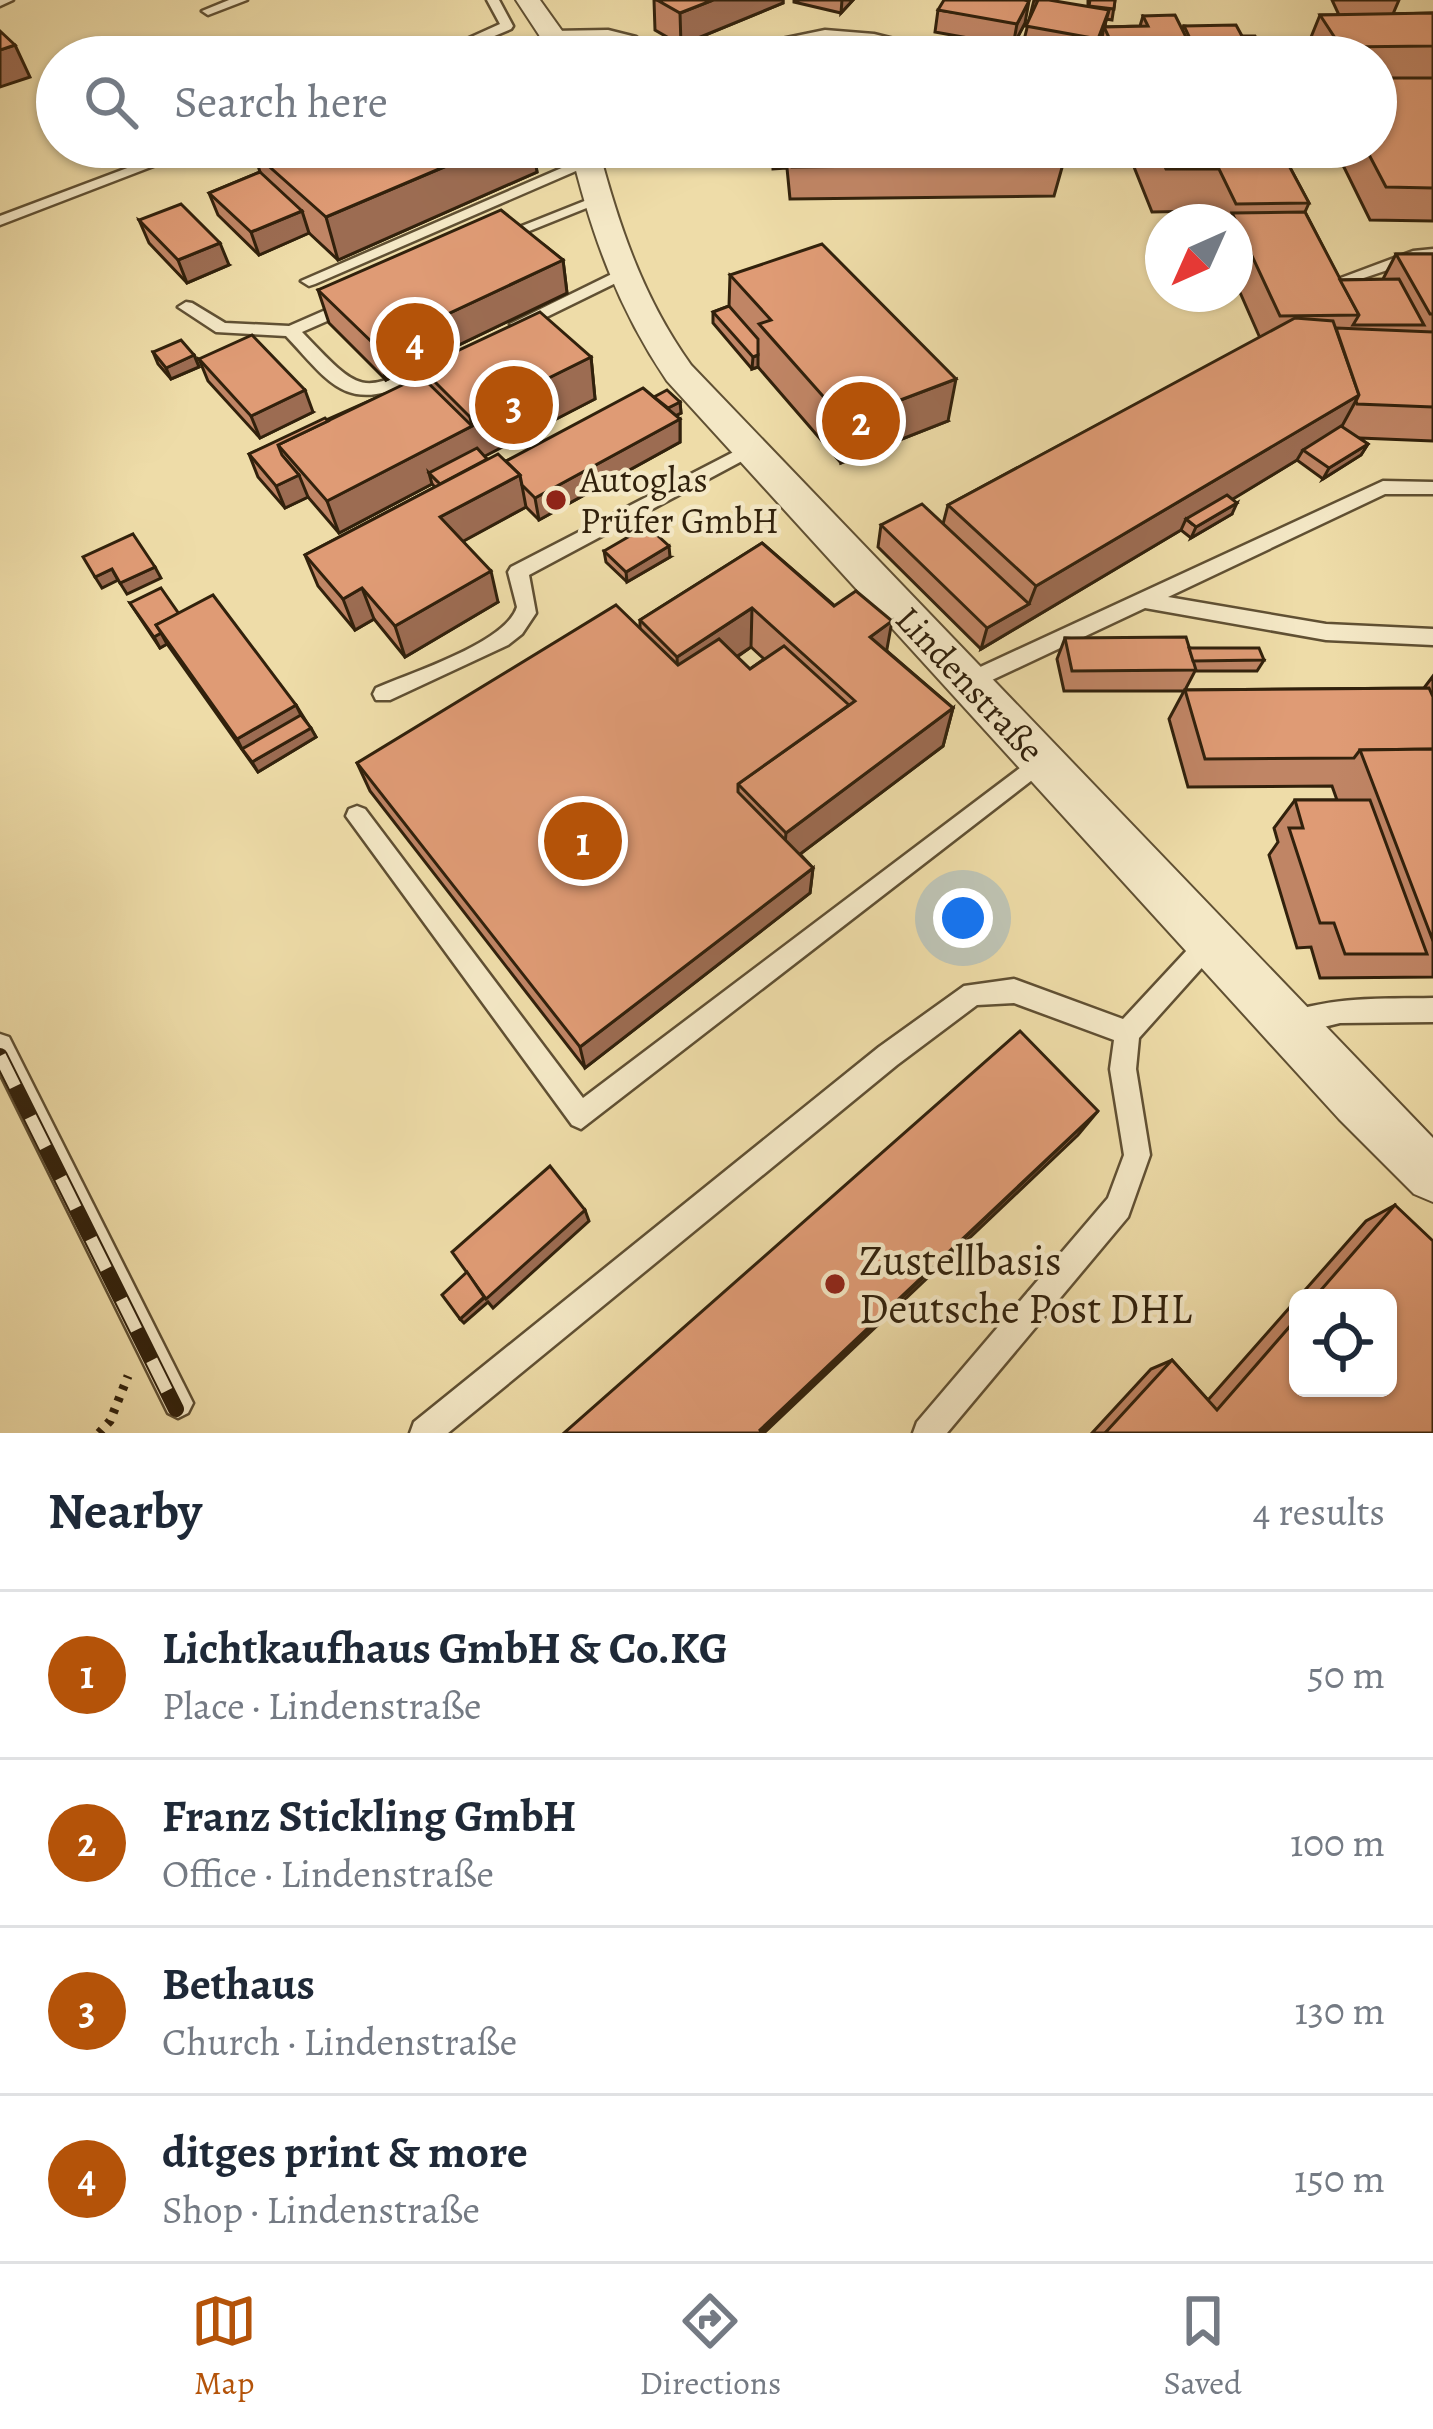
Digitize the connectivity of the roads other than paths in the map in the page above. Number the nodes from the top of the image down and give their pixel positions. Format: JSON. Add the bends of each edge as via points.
{"nodes":[{"id":1,"x":241,"y":0,"type":"edge"},
{"id":2,"x":493,"y":0,"type":"edge"},
{"id":3,"x":528,"y":0,"type":"edge"},
{"id":4,"x":208,"y":11,"type":"dead end"},
{"id":5,"x":483,"y":36,"type":"edge"},
{"id":6,"x":550,"y":36,"type":"edge"},
{"id":7,"x":790,"y":36,"type":"edge"},
{"id":8,"x":862,"y":36,"type":"edge"},
{"id":9,"x":140,"y":168,"type":"edge"},
{"id":10,"x":589,"y":170,"type":"edge"},
{"id":11,"x":0,"y":221,"type":"edge"},
{"id":12,"x":476,"y":249,"type":"edge"},
{"id":13,"x":1433,"y":254,"type":"edge"},
{"id":14,"x":620,"y":275,"type":"junction"},
{"id":15,"x":1346,"y":279,"type":"edge"},
{"id":16,"x":309,"y":281,"type":"dead end"},
{"id":17,"x":373,"y":295,"type":"edge"},
{"id":18,"x":186,"y":307,"type":"dead end"},
{"id":19,"x":291,"y":331,"type":"junction"},
{"id":20,"x":496,"y":335,"type":"edge"},
{"id":21,"x":454,"y":355,"type":"edge"},
{"id":22,"x":751,"y":449,"type":"junction"},
{"id":23,"x":1433,"y":488,"type":"edge"},
{"id":24,"x":1143,"y":600,"type":"junction"},
{"id":25,"x":1433,"y":637,"type":"edge"},
{"id":26,"x":970,"y":682,"type":"junction"},
{"id":27,"x":383,"y":694,"type":"dead end"},
{"id":28,"x":1041,"y":761,"type":"junction"},
{"id":29,"x":357,"y":816,"type":"dead end"},
{"id":30,"x":1210,"y":943,"type":"junction"},
{"id":31,"x":1433,"y":1010,"type":"edge"},
{"id":32,"x":1286,"y":1024,"type":"junction"},
{"id":33,"x":1126,"y":1034,"type":"junction"},
{"id":34,"x":0,"y":1046,"type":"edge"},
{"id":35,"x":1433,"y":1175,"type":"edge"},
{"id":36,"x":178,"y":1403,"type":"dead end"},
{"id":37,"x":425,"y":1433,"type":"edge"},
{"id":38,"x":928,"y":1433,"type":"edge"}],
"edges":[{"from":1,"to":4,"type":"lane"},
{"from":2,"to":5,"type":"lane","via":[[507,26]]},
{"from":3,"to":6,"type":"street"},
{"from":7,"to":8,"type":"lane"},
{"from":9,"to":11,"type":"lane"},
{"from":10,"to":12,"type":"lane"},
{"from":10,"to":14,"type":"street","name":"Lindenstraße"},
{"from":10,"to":16,"type":"lane"},
{"from":13,"to":15,"type":"lane"},
{"from":14,"to":20,"type":"lane"},
{"from":14,"to":22,"type":"street","name":"Lindenstraße","via":[[679,373]]},
{"from":17,"to":19,"type":"lane"},
{"from":18,"to":19,"type":"lane","via":[[222,328]]},
{"from":19,"to":21,"type":"lane","via":[[356,392],[375,392]]},
{"from":22,"to":26,"type":"street","name":"Lindenstraße"},
{"from":22,"to":27,"type":"lane","via":[[518,572],[523,622]]},
{"from":23,"to":24,"type":"lane","via":[[1383,487]]},
{"from":24,"to":25,"type":"lane","via":[[1326,632]]},
{"from":24,"to":26,"type":"lane"},
{"from":26,"to":28,"type":"street","name":"Lindenstraße"},
{"from":28,"to":29,"type":"lane","via":[[581,1116]]},
{"from":28,"to":30,"type":"street","name":"Lindenstraße"},
{"from":30,"to":32,"type":"street","name":"Lindenstraße"},
{"from":30,"to":33,"type":"lane"},
{"from":31,"to":32,"type":"lane","via":[[1340,1011]]},
{"from":32,"to":35,"type":"street","name":"Lindenstraße"},
{"from":33,"to":37,"type":"lane","via":[[1014,991],[973,994]]},
{"from":33,"to":38,"type":"lane","via":[[1123,1069],[1137,1155],[1118,1208]]},
{"from":34,"to":36,"type":"lane"}]}
